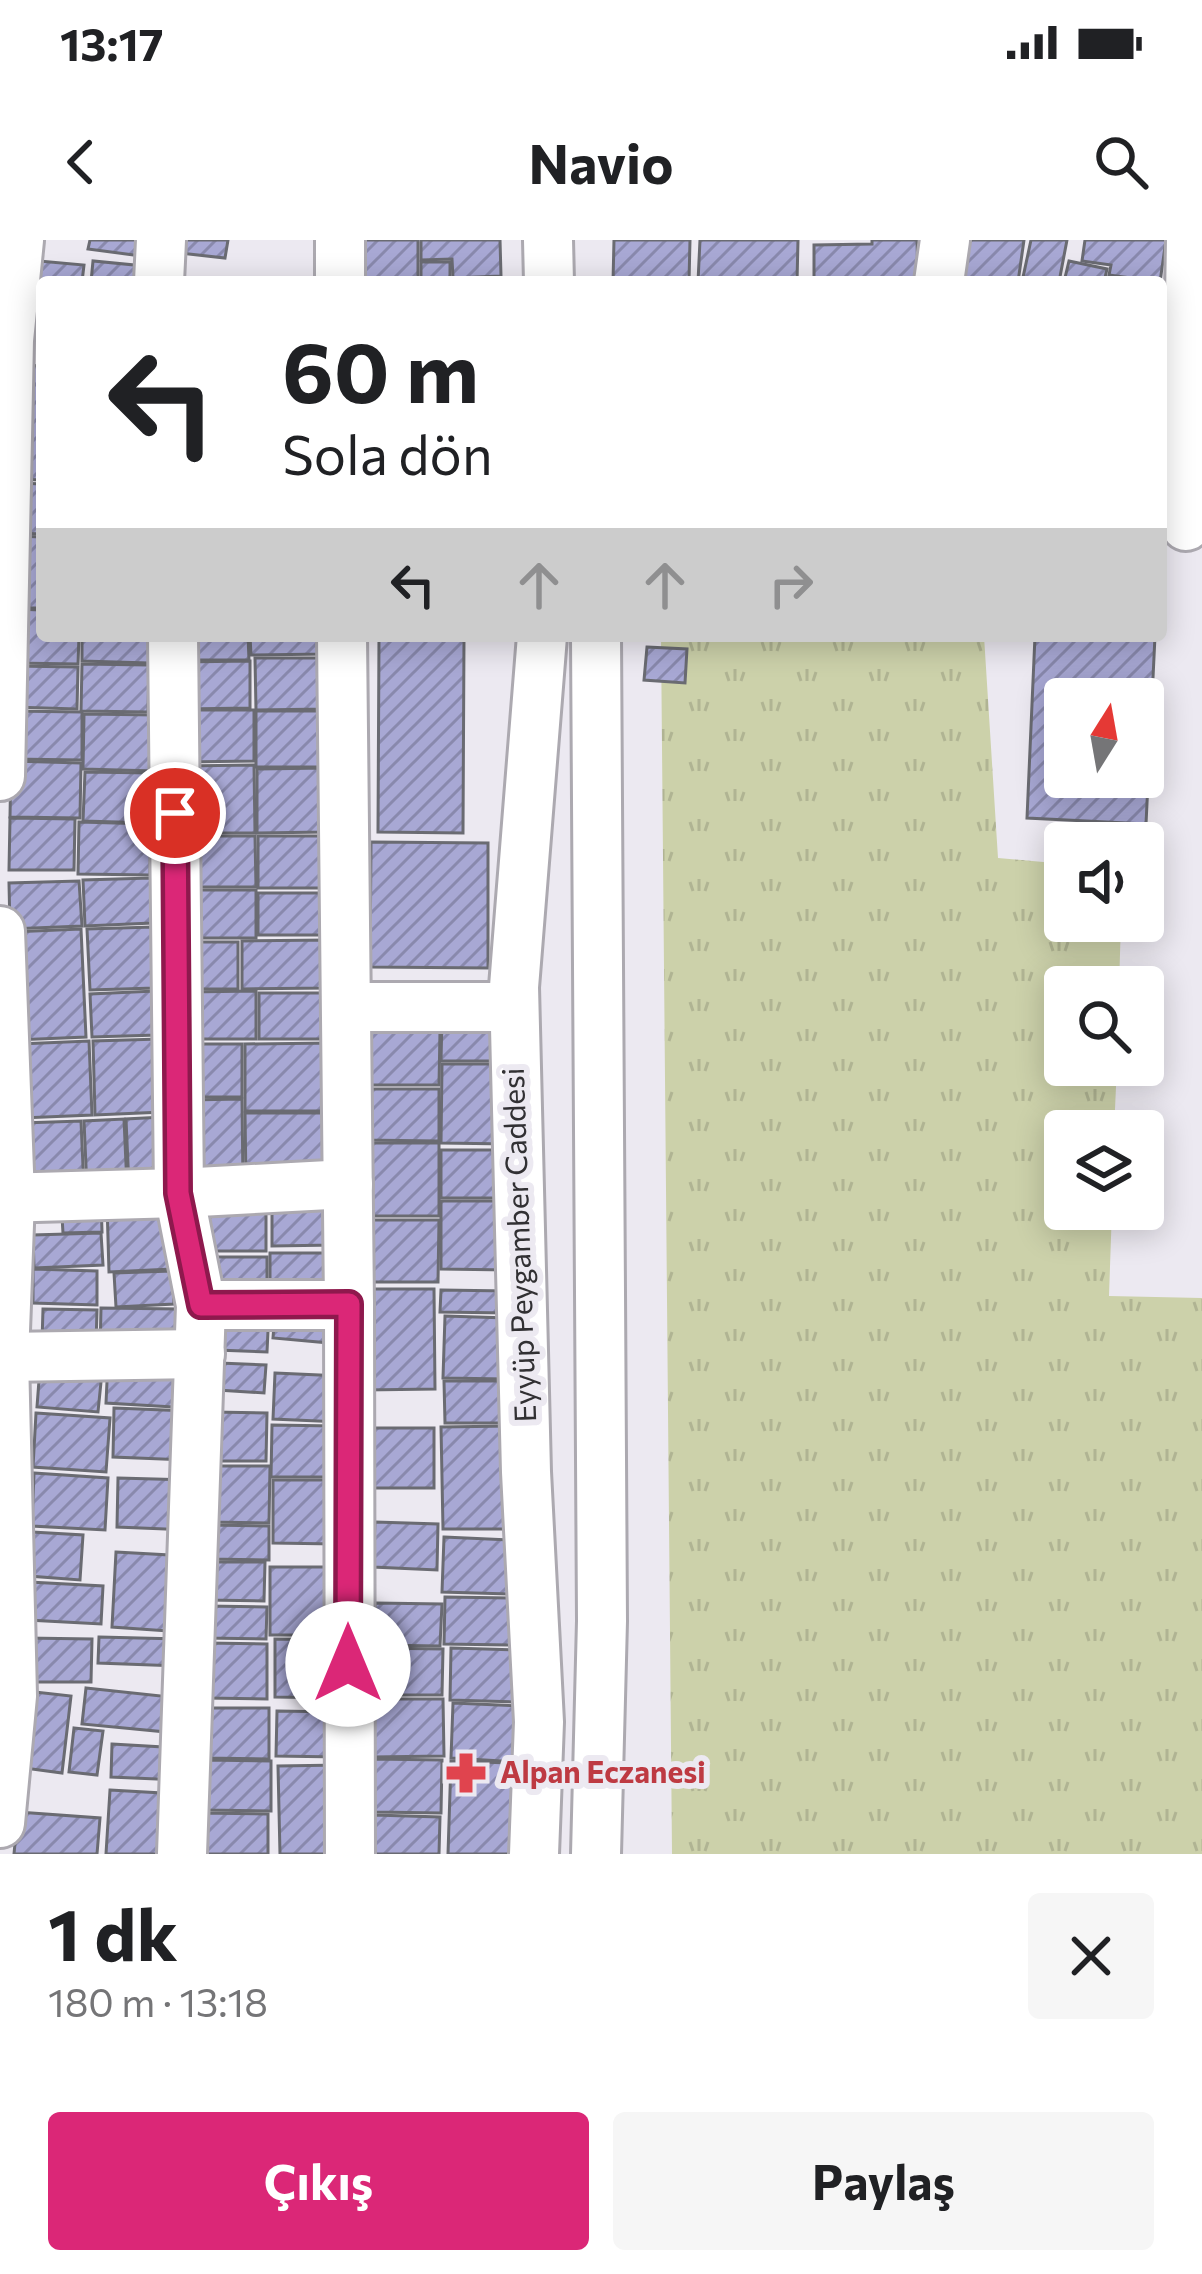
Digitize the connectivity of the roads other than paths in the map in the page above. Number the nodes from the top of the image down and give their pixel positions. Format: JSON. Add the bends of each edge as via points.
{"nodes":[{"id":1,"x":20,"y":240,"type":"edge"},
{"id":2,"x":161,"y":240,"type":"edge"},
{"id":3,"x":340,"y":240,"type":"edge"},
{"id":4,"x":548,"y":240,"type":"edge"},
{"id":5,"x":580,"y":240,"type":"edge"},
{"id":6,"x":945,"y":240,"type":"edge"},
{"id":7,"x":1191,"y":240,"type":"edge"},
{"id":8,"x":159,"y":276,"type":"edge"},
{"id":9,"x":340,"y":276,"type":"edge"},
{"id":10,"x":549,"y":276,"type":"edge"},
{"id":11,"x":580,"y":276,"type":"edge"},
{"id":12,"x":940,"y":276,"type":"edge"},
{"id":13,"x":17,"y":341,"type":"edge"},
{"id":14,"x":1183,"y":528,"type":"edge"},
{"id":15,"x":173,"y":642,"type":"edge"},
{"id":16,"x":342,"y":642,"type":"edge"},
{"id":17,"x":542,"y":642,"type":"edge"},
{"id":18,"x":596,"y":642,"type":"edge"},
{"id":19,"x":0,"y":776,"type":"edge"},
{"id":20,"x":0,"y":931,"type":"edge"},
{"id":21,"x":346,"y":1006,"type":"junction"},
{"id":22,"x":514,"y":1006,"type":"junction"},
{"id":23,"x":3,"y":1024,"type":"edge"},
{"id":24,"x":348,"y":1184,"type":"junction"},
{"id":25,"x":178,"y":1193,"type":"junction"},
{"id":26,"x":5,"y":1198,"type":"edge"},
{"id":27,"x":349,"y":1304,"type":"junction"},
{"id":28,"x":201,"y":1305,"type":"junction"},
{"id":29,"x":200,"y":1354,"type":"junction"},
{"id":30,"x":4,"y":1357,"type":"junction"},
{"id":31,"x":0,"y":1823,"type":"edge"},
{"id":32,"x":182,"y":1854,"type":"edge"},
{"id":33,"x":350,"y":1854,"type":"edge"},
{"id":34,"x":534,"y":1854,"type":"edge"},
{"id":35,"x":596,"y":1854,"type":"edge"}],
"edges":[{"from":1,"to":13,"type":"street"},
{"from":2,"to":8,"type":"street"},
{"from":3,"to":9,"type":"street"},
{"from":4,"to":10,"type":"street"},
{"from":5,"to":11,"type":"street"},
{"from":6,"to":12,"type":"street"},
{"from":7,"to":14,"type":"street"},
{"from":13,"to":19,"type":"street"},
{"from":15,"to":25,"type":"street"},
{"from":16,"to":21,"type":"street"},
{"from":17,"to":22,"type":"street","name":"Eyyüp Peygamber Caddesi"},
{"from":18,"to":35,"type":"street"},
{"from":20,"to":23,"type":"street"},
{"from":21,"to":22,"type":"street"},
{"from":21,"to":24,"type":"street"},
{"from":22,"to":34,"type":"street","name":"Eyyüp Peygamber Caddesi","via":[[538,1721]]},
{"from":23,"to":26,"type":"street"},
{"from":24,"to":25,"type":"street"},
{"from":24,"to":27,"type":"street"},
{"from":25,"to":26,"type":"street"},
{"from":25,"to":28,"type":"street"},
{"from":26,"to":30,"type":"street"},
{"from":27,"to":28,"type":"street"},
{"from":27,"to":33,"type":"street"},
{"from":28,"to":29,"type":"street"},
{"from":29,"to":30,"type":"street"},
{"from":29,"to":32,"type":"street"},
{"from":30,"to":31,"type":"street","via":[[12,1696]]}]}
